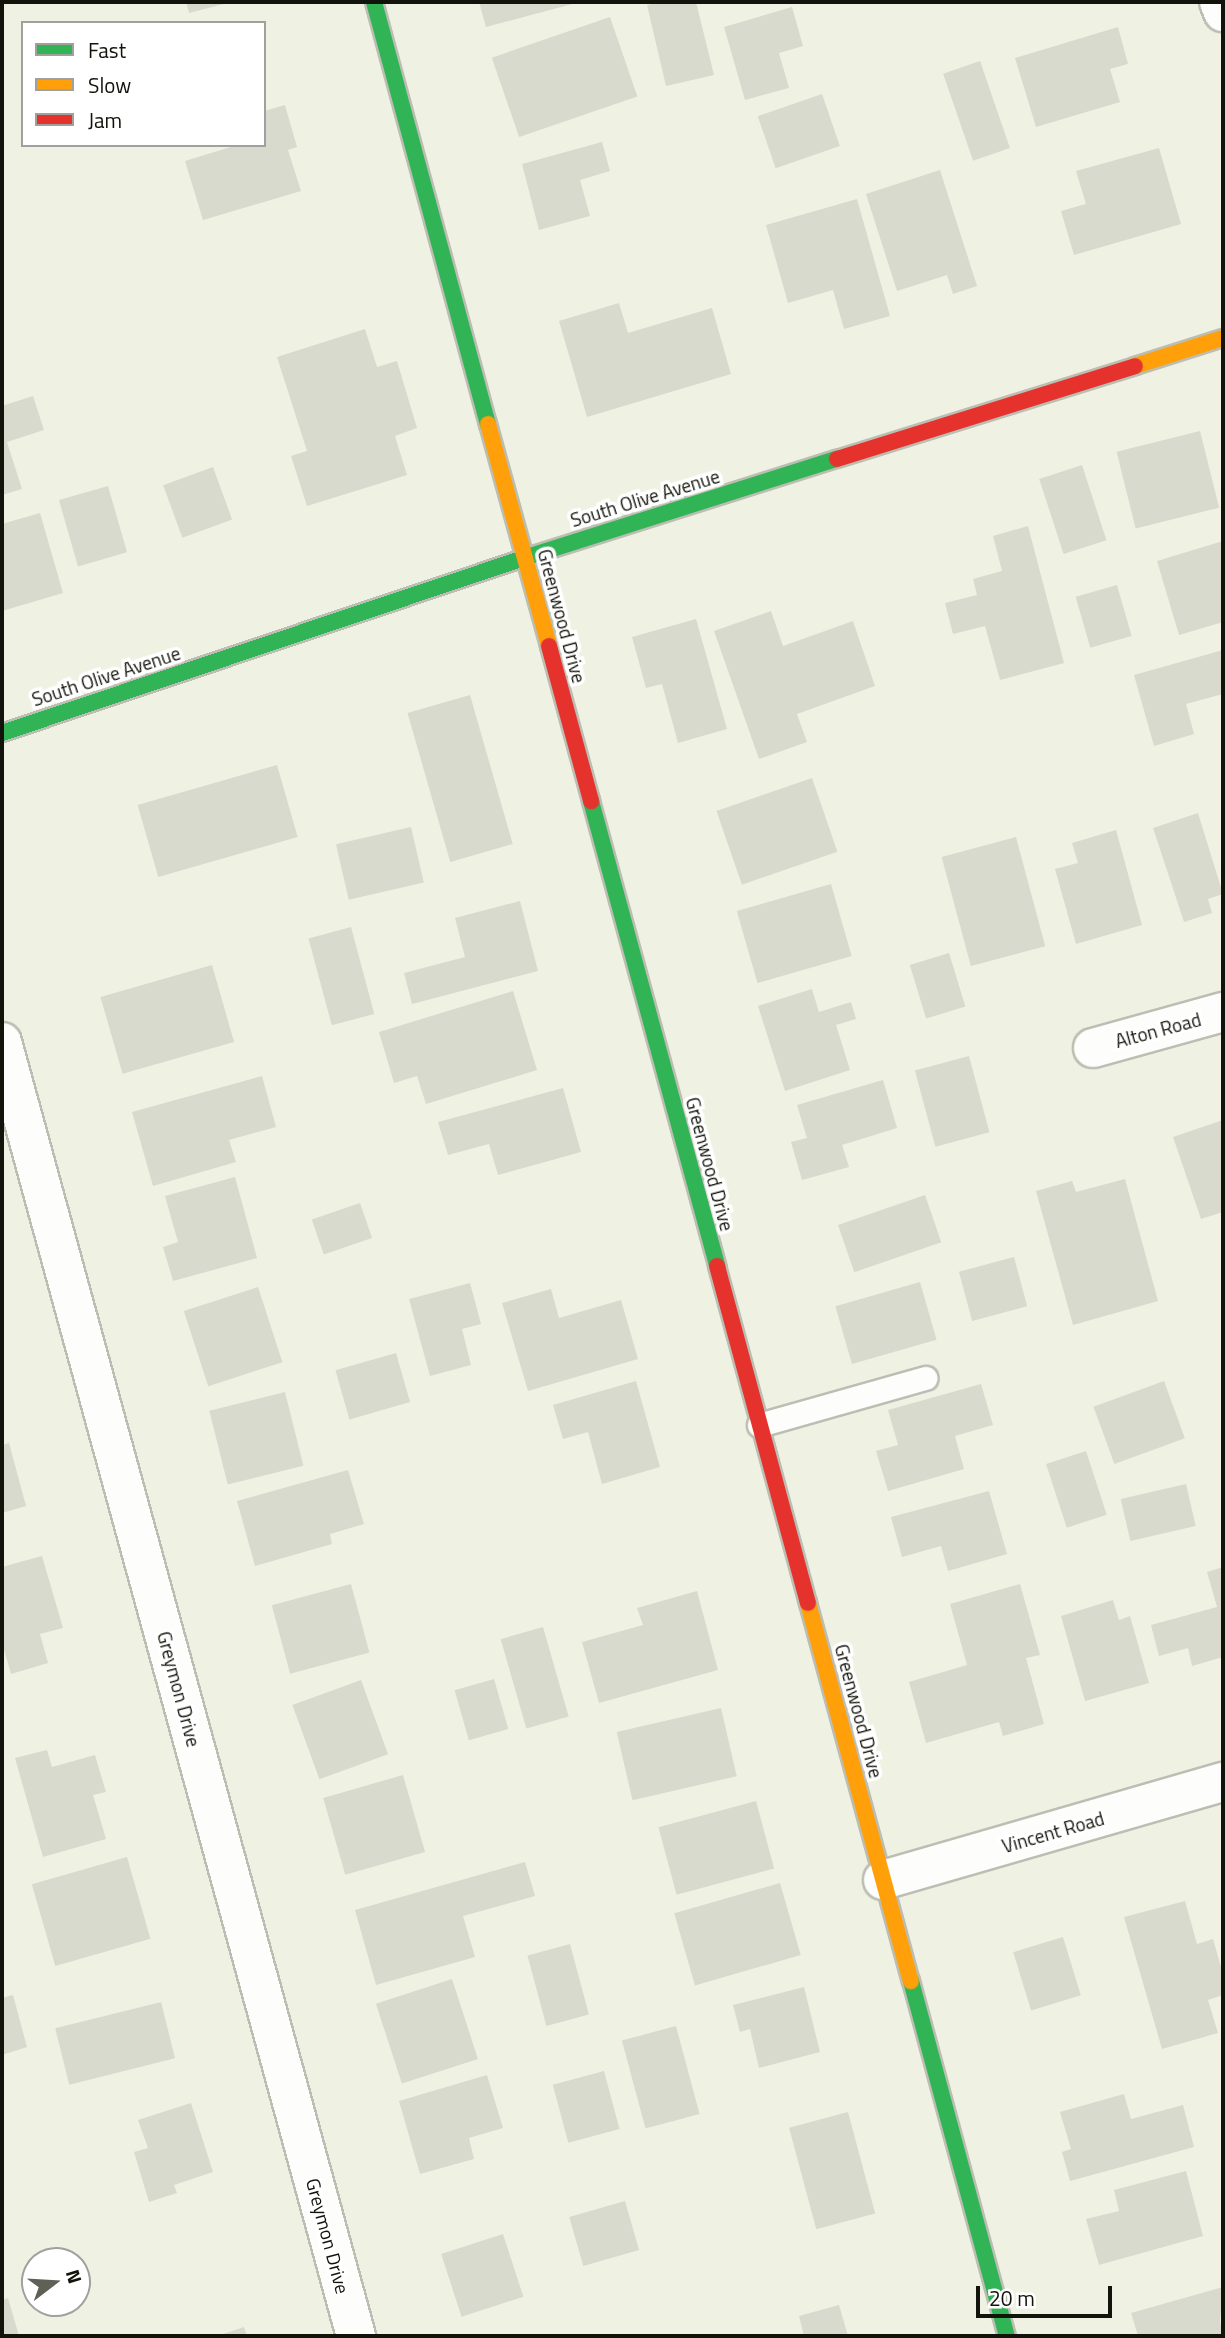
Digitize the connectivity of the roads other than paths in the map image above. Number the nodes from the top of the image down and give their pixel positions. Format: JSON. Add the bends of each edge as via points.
{"nodes":[{"id":1,"x":374,"y":2,"type":"edge"},
{"id":2,"x":1219,"y":2,"type":"edge"},
{"id":3,"x":1223,"y":12,"type":"edge"},
{"id":4,"x":1223,"y":338,"type":"edge"},
{"id":5,"x":524,"y":558,"type":"junction"},
{"id":6,"x":2,"y":733,"type":"edge"},
{"id":7,"x":1223,"y":1012,"type":"edge"},
{"id":8,"x":2,"y":1042,"type":"edge"},
{"id":9,"x":1093,"y":1048,"type":"dead end"},
{"id":10,"x":925,"y":1378,"type":"dead end"},
{"id":11,"x":759,"y":1425,"type":"junction"},
{"id":12,"x":1223,"y":1782,"type":"edge"},
{"id":13,"x":883,"y":1880,"type":"junction"},
{"id":14,"x":356,"y":2336,"type":"edge"},
{"id":15,"x":1007,"y":2336,"type":"edge"}],
"edges":[{"from":1,"to":5,"type":"street","name":"Greenwood Drive"},
{"from":2,"to":3,"type":"street"},
{"from":4,"to":5,"type":"street","name":"South Olive Avenue"},
{"from":5,"to":6,"type":"street","name":"South Olive Avenue"},
{"from":5,"to":11,"type":"street","name":"Greenwood Drive"},
{"from":7,"to":9,"type":"street","name":"Alton Road"},
{"from":8,"to":14,"type":"street","name":"Greymon Drive"},
{"from":10,"to":11,"type":"lane"},
{"from":11,"to":13,"type":"street","name":"Greenwood Drive"},
{"from":12,"to":13,"type":"street","name":"Vincent Road"},
{"from":13,"to":15,"type":"street","name":"Greenwood Drive"}]}
